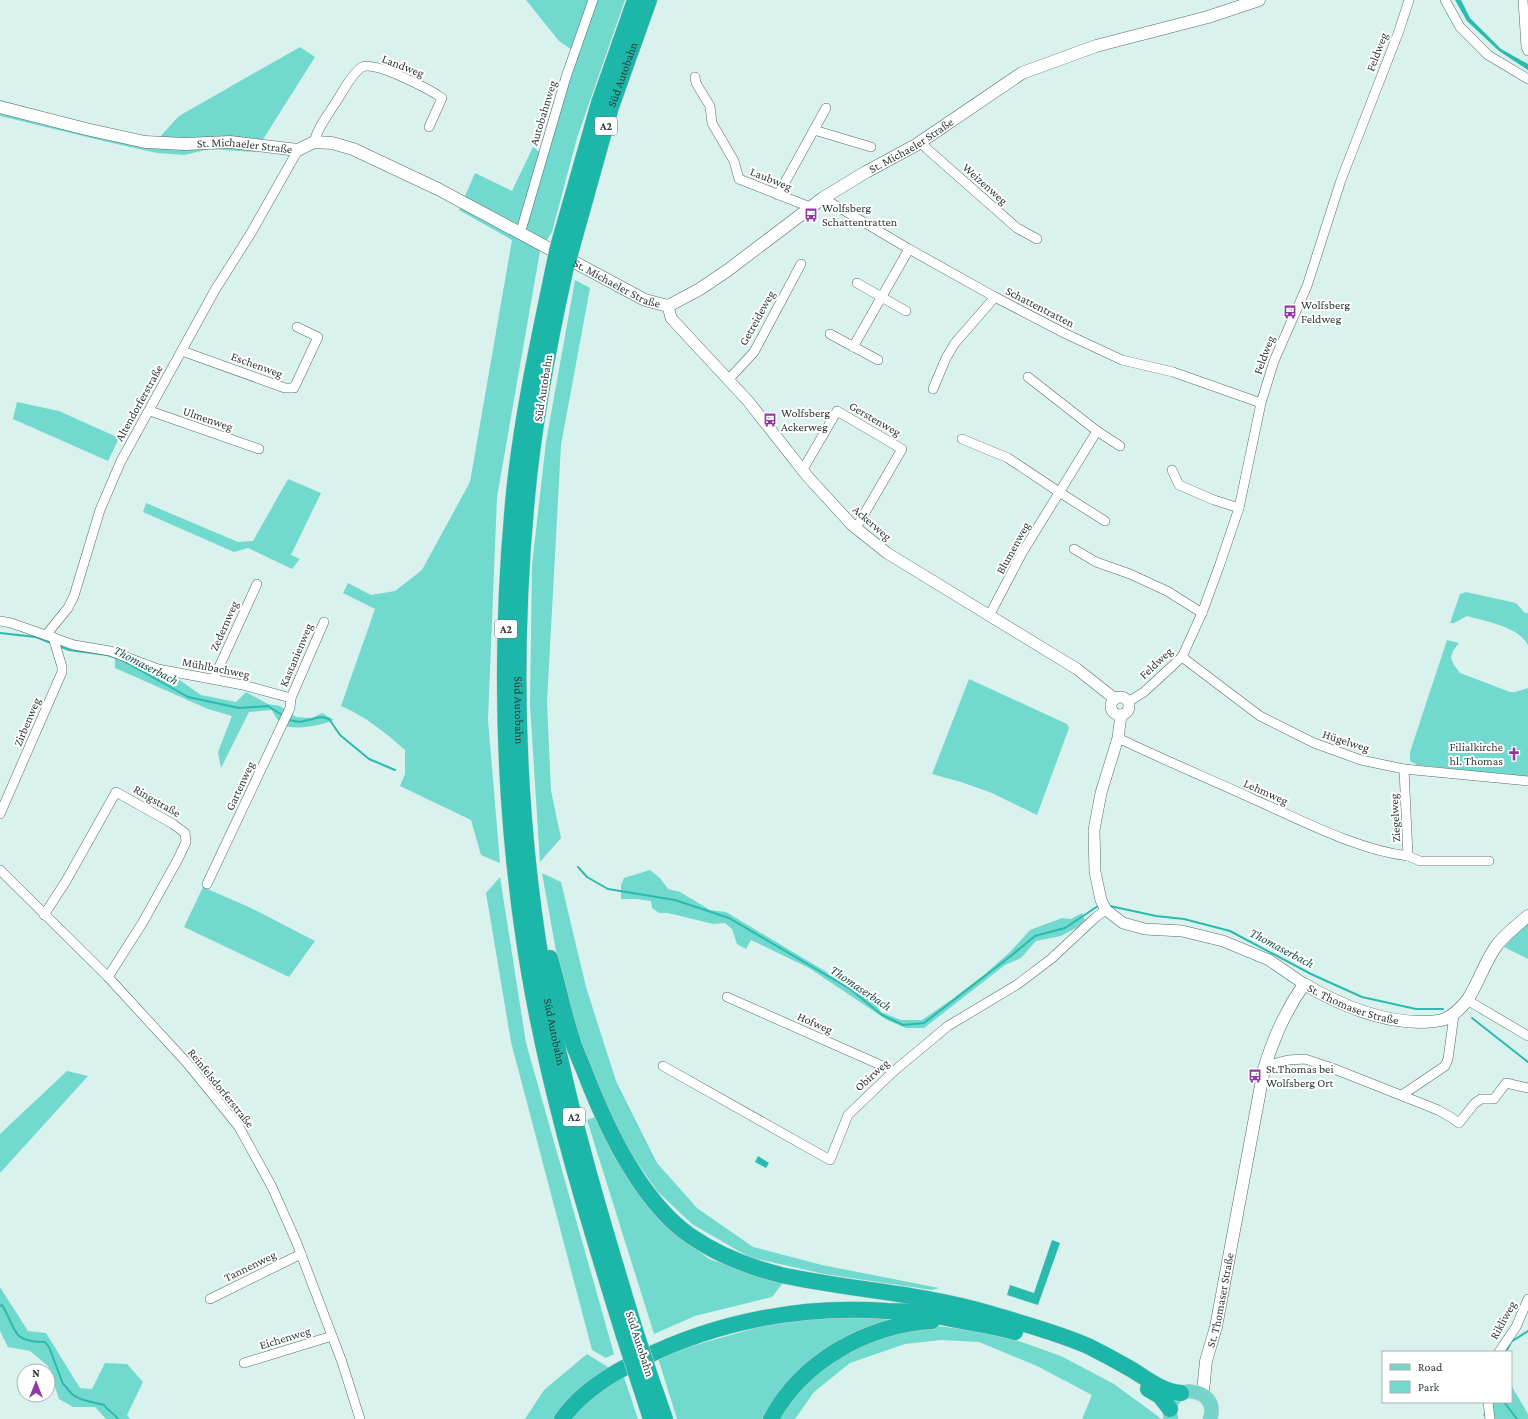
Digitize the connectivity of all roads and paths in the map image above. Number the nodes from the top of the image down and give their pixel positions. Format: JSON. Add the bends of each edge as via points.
{"nodes":[{"id":1,"x":593,"y":0,"type":"edge"},
{"id":2,"x":635,"y":0,"type":"edge"},
{"id":3,"x":648,"y":0,"type":"edge"},
{"id":4,"x":1259,"y":0,"type":"edge"},
{"id":5,"x":1409,"y":0,"type":"edge"},
{"id":6,"x":1445,"y":0,"type":"edge"},
{"id":7,"x":1523,"y":0,"type":"edge"},
{"id":8,"x":1528,"y":51,"type":"edge"},
{"id":9,"x":696,"y":77,"type":"dead end"},
{"id":10,"x":1528,"y":79,"type":"edge"},
{"id":11,"x":0,"y":107,"type":"edge"},
{"id":12,"x":826,"y":108,"type":"dead end"},
{"id":13,"x":429,"y":127,"type":"dead end"},
{"id":14,"x":814,"y":130,"type":"junction"},
{"id":15,"x":314,"y":142,"type":"junction"},
{"id":16,"x":921,"y":142,"type":"junction"},
{"id":17,"x":871,"y":147,"type":"dead end"},
{"id":18,"x":298,"y":150,"type":"junction"},
{"id":19,"x":778,"y":195,"type":"junction"},
{"id":20,"x":823,"y":198,"type":"junction"},
{"id":21,"x":810,"y":207,"type":"junction"},
{"id":22,"x":520,"y":234,"type":"junction"},
{"id":23,"x":1037,"y":239,"type":"dead end"},
{"id":24,"x":908,"y":249,"type":"junction"},
{"id":25,"x":562,"y":257,"type":"junction"},
{"id":26,"x":801,"y":264,"type":"dead end"},
{"id":27,"x":857,"y":283,"type":"dead end"},
{"id":28,"x":881,"y":297,"type":"junction"},
{"id":29,"x":995,"y":297,"type":"junction"},
{"id":30,"x":668,"y":306,"type":"junction"},
{"id":31,"x":906,"y":311,"type":"dead end"},
{"id":32,"x":296,"y":327,"type":"dead end"},
{"id":33,"x":830,"y":334,"type":"dead end"},
{"id":34,"x":853,"y":347,"type":"junction"},
{"id":35,"x":182,"y":350,"type":"junction"},
{"id":36,"x":878,"y":360,"type":"dead end"},
{"id":37,"x":1028,"y":377,"type":"dead end"},
{"id":38,"x":728,"y":380,"type":"junction"},
{"id":39,"x":933,"y":390,"type":"dead end"},
{"id":40,"x":1261,"y":404,"type":"junction"},
{"id":41,"x":150,"y":411,"type":"junction"},
{"id":42,"x":1097,"y":430,"type":"junction"},
{"id":43,"x":962,"y":439,"type":"dead end"},
{"id":44,"x":1120,"y":446,"type":"dead end"},
{"id":45,"x":259,"y":449,"type":"dead end"},
{"id":46,"x":1172,"y":470,"type":"dead end"},
{"id":47,"x":802,"y":471,"type":"junction"},
{"id":48,"x":1059,"y":492,"type":"junction"},
{"id":49,"x":1239,"y":508,"type":"junction"},
{"id":50,"x":1105,"y":521,"type":"dead end"},
{"id":51,"x":856,"y":528,"type":"junction"},
{"id":52,"x":1074,"y":549,"type":"dead end"},
{"id":53,"x":257,"y":584,"type":"dead end"},
{"id":54,"x":1202,"y":613,"type":"junction"},
{"id":55,"x":989,"y":616,"type":"junction"},
{"id":56,"x":0,"y":622,"type":"edge"},
{"id":57,"x":324,"y":622,"type":"dead end"},
{"id":58,"x":52,"y":641,"type":"junction"},
{"id":59,"x":1182,"y":657,"type":"junction"},
{"id":60,"x":214,"y":678,"type":"junction"},
{"id":61,"x":291,"y":698,"type":"junction"},
{"id":62,"x":1115,"y":698,"type":"junction"},
{"id":63,"x":1128,"y":702,"type":"junction"},
{"id":64,"x":1121,"y":715,"type":"junction"},
{"id":65,"x":1118,"y":738,"type":"junction"},
{"id":66,"x":1404,"y":769,"type":"junction"},
{"id":67,"x":1528,"y":781,"type":"edge"},
{"id":68,"x":0,"y":814,"type":"edge"},
{"id":69,"x":1408,"y":856,"type":"junction"},
{"id":70,"x":1489,"y":861,"type":"dead end"},
{"id":71,"x":0,"y":870,"type":"edge"},
{"id":72,"x":207,"y":884,"type":"dead end"},
{"id":73,"x":532,"y":899,"type":"junction"},
{"id":74,"x":1106,"y":910,"type":"junction"},
{"id":75,"x":44,"y":915,"type":"junction"},
{"id":76,"x":1528,"y":916,"type":"edge"},
{"id":77,"x":108,"y":977,"type":"junction"},
{"id":78,"x":1304,"y":984,"type":"junction"},
{"id":79,"x":727,"y":997,"type":"dead end"},
{"id":80,"x":1467,"y":1000,"type":"junction"},
{"id":81,"x":1454,"y":1014,"type":"junction"},
{"id":82,"x":1528,"y":1036,"type":"edge"},
{"id":83,"x":663,"y":1066,"type":"dead end"},
{"id":84,"x":1265,"y":1066,"type":"junction"},
{"id":85,"x":894,"y":1071,"type":"junction"},
{"id":86,"x":1528,"y":1088,"type":"edge"},
{"id":87,"x":1402,"y":1095,"type":"junction"},
{"id":88,"x":301,"y":1254,"type":"junction"},
{"id":89,"x":210,"y":1299,"type":"dead end"},
{"id":90,"x":1528,"y":1299,"type":"edge"},
{"id":91,"x":1001,"y":1317,"type":"junction"},
{"id":92,"x":954,"y":1319,"type":"junction"},
{"id":93,"x":630,"y":1333,"type":"junction"},
{"id":94,"x":332,"y":1336,"type":"junction"},
{"id":95,"x":1500,"y":1351,"type":"edge"},
{"id":96,"x":1206,"y":1361,"type":"junction"},
{"id":97,"x":244,"y":1363,"type":"dead end"},
{"id":98,"x":645,"y":1378,"type":"junction"},
{"id":99,"x":1186,"y":1392,"type":"junction"},
{"id":100,"x":1204,"y":1396,"type":"junction"},
{"id":101,"x":1488,"y":1403,"type":"edge"},
{"id":102,"x":1171,"y":1414,"type":"edge"},
{"id":103,"x":1212,"y":1418,"type":"edge"},
{"id":104,"x":360,"y":1419,"type":"edge"},
{"id":105,"x":550,"y":1419,"type":"edge"},
{"id":106,"x":562,"y":1419,"type":"edge"},
{"id":107,"x":651,"y":1419,"type":"edge"},
{"id":108,"x":664,"y":1419,"type":"edge"},
{"id":109,"x":771,"y":1419,"type":"edge"},
{"id":110,"x":1490,"y":1419,"type":"edge"}],
"edges":[{"from":1,"to":22,"type":"street","name":"Autobahnweg","via":[[566,77]]},
{"from":2,"to":25,"type":"highway","name":"Süd Autobahn","number":"A2","via":[[599,103]]},
{"from":3,"to":25,"type":"highway","name":"Süd Autobahn","number":"A2"},
{"from":4,"to":16,"type":"main road","name":"St. Michaeler Straße","via":[[1096,46],[1022,73]]},
{"from":5,"to":40,"type":"street","name":"Feldweg","via":[[1341,180],[1309,280],[1274,361]]},
{"from":6,"to":10,"type":"street","via":[[1460,27],[1488,55]]},
{"from":7,"to":8,"type":"street"},
{"from":9,"to":19,"type":"street","name":"Laubweg","via":[[696,83],[710,106],[712,123],[734,161],[738,179]]},
{"from":11,"to":18,"type":"main road","name":"St. Michaeler Straße","via":[[86,130],[145,142],[230,142]]},
{"from":12,"to":14,"type":"street"},
{"from":13,"to":15,"type":"street","name":"Landweg","via":[[442,98],[412,80],[370,67],[362,67],[355,73],[330,111]]},
{"from":14,"to":17,"type":"street"},
{"from":14,"to":19,"type":"street"},
{"from":15,"to":18,"type":"main road","name":"St. Michaeler Straße"},
{"from":15,"to":22,"type":"main road","name":"St. Michaeler Straße","via":[[332,143],[353,149],[438,189]]},
{"from":16,"to":20,"type":"main road","name":"St. Michaeler Straße"},
{"from":16,"to":23,"type":"street","name":"Weizenweg","via":[[1001,215]]},
{"from":18,"to":35,"type":"street","name":"Altendorferstraße"},
{"from":19,"to":21,"type":"street","name":"Laubweg"},
{"from":20,"to":21,"type":"main road","name":"St. Michaeler Straße"},
{"from":20,"to":24,"type":"street","name":"Schattentratten"},
{"from":21,"to":30,"type":"main road","name":"St. Michaeler Straße","via":[[728,270]]},
{"from":22,"to":30,"type":"main road","name":"St. Michaeler Straße","via":[[645,300]]},
{"from":24,"to":28,"type":"street"},
{"from":24,"to":29,"type":"street","name":"Schattentratten"},
{"from":25,"to":73,"type":"highway","name":"Süd Autobahn","number":"A2","via":[[527,495],[520,581],[519,752]]},
{"from":25,"to":93,"type":"highway","name":"Süd Autobahn","number":"A2","via":[[529,387],[514,491],[507,581],[504,687],[508,789],[522,926],[551,1081],[587,1218]]},
{"from":26,"to":38,"type":"street","name":"Getreideweg","via":[[754,352]]},
{"from":27,"to":28,"type":"street"},
{"from":28,"to":31,"type":"street"},
{"from":28,"to":34,"type":"street"},
{"from":29,"to":39,"type":"street","via":[[955,343]]},
{"from":29,"to":40,"type":"street","name":"Schattentratten","via":[[1122,360],[1173,372]]},
{"from":30,"to":38,"type":"street","name":"Ackerweg","via":[[671,318]]},
{"from":32,"to":35,"type":"street","name":"Eschenweg","via":[[318,337],[294,388],[285,388]]},
{"from":33,"to":34,"type":"street"},
{"from":34,"to":36,"type":"street"},
{"from":35,"to":41,"type":"street","name":"Altendorferstraße"},
{"from":37,"to":42,"type":"street"},
{"from":38,"to":47,"type":"street","name":"Ackerweg","via":[[748,401]]},
{"from":40,"to":49,"type":"street","name":"Feldweg"},
{"from":41,"to":45,"type":"street","name":"Ulmenweg"},
{"from":41,"to":58,"type":"street","name":"Altendorferstraße","via":[[121,461],[100,510],[74,596]]},
{"from":42,"to":44,"type":"street"},
{"from":42,"to":48,"type":"street","name":"Blumenweg"},
{"from":43,"to":48,"type":"street","via":[[1008,458]]},
{"from":46,"to":49,"type":"street","via":[[1179,485]]},
{"from":47,"to":51,"type":"street","name":"Ackerweg"},
{"from":47,"to":51,"type":"street","name":"Gerstenweg","via":[[837,411],[902,449]]},
{"from":48,"to":50,"type":"street"},
{"from":48,"to":55,"type":"street","name":"Blumenweg","via":[[1022,553]]},
{"from":49,"to":54,"type":"street","name":"Feldweg"},
{"from":51,"to":55,"type":"street","name":"Ackerweg","via":[[887,553]]},
{"from":52,"to":54,"type":"street","via":[[1096,562],[1167,591]]},
{"from":53,"to":60,"type":"street","name":"Zedernweg"},
{"from":54,"to":59,"type":"street","name":"Feldweg"},
{"from":55,"to":62,"type":"street","name":"Ackerweg","via":[[1077,669]]},
{"from":56,"to":58,"type":"street","via":[[11,623]]},
{"from":57,"to":61,"type":"street","name":"Kastanienweg"},
{"from":58,"to":60,"type":"street","name":"Mühlbachweg","via":[[110,651],[158,669]]},
{"from":58,"to":68,"type":"street","name":"Zirbenweg","via":[[62,672]]},
{"from":59,"to":63,"type":"street","name":"Feldweg","via":[[1144,692]]},
{"from":59,"to":66,"type":"street","name":"Hügelweg","via":[[1260,716],[1314,743],[1361,760]]},
{"from":60,"to":61,"type":"street","name":"Mühlbachweg"},
{"from":61,"to":72,"type":"street","name":"Gartenweg","via":[[290,708]]},
{"from":62,"to":63,"type":"street","via":[[1122,698]]},
{"from":62,"to":64,"type":"street","via":[[1112,709]]},
{"from":63,"to":64,"type":"street","via":[[1128,710]]},
{"from":64,"to":65,"type":"street"},
{"from":65,"to":69,"type":"street","name":"Lehmweg","via":[[1308,824],[1357,843],[1392,854]]},
{"from":65,"to":74,"type":"street","via":[[1101,793],[1094,830],[1095,872],[1100,900]]},
{"from":66,"to":67,"type":"street","name":"Hügelweg"},
{"from":66,"to":69,"type":"street","name":"Ziegelweg"},
{"from":69,"to":70,"type":"street","name":"Ziegelweg","via":[[1420,861]]},
{"from":71,"to":75,"type":"street","name":"Reinfelsdorferstraße"},
{"from":73,"to":91,"type":"highway","via":[[542,923],[572,1039],[599,1106],[614,1140],[661,1210],[688,1234],[712,1249],[760,1269],[803,1279],[934,1300]]},
{"from":73,"to":93,"type":"highway","name":"Süd Autobahn","number":"A2","via":[[564,1081]]},
{"from":74,"to":78,"type":"street","via":[[1123,922],[1144,929],[1182,931],[1223,940],[1269,960]]},
{"from":74,"to":85,"type":"street","name":"Obirweg","via":[[1096,916],[1051,959],[1018,984],[948,1026]]},
{"from":75,"to":77,"type":"street","name":"Reinfelsdorferstraße"},
{"from":75,"to":77,"type":"street","name":"Ringstraße","via":[[116,792],[185,833],[186,842],[178,859],[144,922]]},
{"from":76,"to":80,"type":"main road","name":"St. Thomaser Straße","via":[[1496,946]]},
{"from":77,"to":88,"type":"street","name":"Reinfelsdorferstraße","via":[[187,1063],[239,1127],[272,1186]]},
{"from":78,"to":81,"type":"main road","name":"St. Thomaser Straße","via":[[1337,1002],[1403,1022],[1431,1022]]},
{"from":78,"to":84,"type":"main road","name":"St. Thomaser Straße","via":[[1277,1030]]},
{"from":79,"to":85,"type":"street","name":"Hofweg"},
{"from":80,"to":81,"type":"main road","name":"St. Thomaser Straße"},
{"from":80,"to":82,"type":"street"},
{"from":81,"to":87,"type":"street","via":[[1445,1066]]},
{"from":83,"to":85,"type":"street","name":"Obirweg","via":[[830,1160],[848,1115]]},
{"from":84,"to":87,"type":"street","via":[[1305,1059]]},
{"from":84,"to":96,"type":"main road","name":"St. Thomaser Straße","via":[[1216,1328]]},
{"from":86,"to":87,"type":"street","via":[[1506,1083],[1494,1099],[1481,1098],[1475,1103],[1459,1124],[1438,1110]]},
{"from":88,"to":89,"type":"street","name":"Tannenweg"},
{"from":88,"to":94,"type":"street","name":"Reinfelsdorferstraße"},
{"from":90,"to":95,"type":"street","name":"Rikliweg","via":[[1516,1327]]},
{"from":91,"to":99,"type":"highway","via":[[1085,1345],[1168,1391]]},
{"from":91,"to":105,"type":"highway","via":[[908,1303],[864,1301],[800,1303],[755,1310],[708,1322],[618,1359],[567,1396]]},
{"from":92,"to":102,"type":"highway","via":[[1004,1329],[1071,1350],[1107,1366],[1160,1396]]},
{"from":92,"to":106,"type":"highway","via":[[919,1312],[820,1310],[764,1318],[706,1332],[663,1348],[619,1370],[589,1389]]},
{"from":92,"to":109,"type":"highway","via":[[891,1327],[838,1350],[790,1390]]},
{"from":93,"to":98,"type":"highway","name":"Süd Autobahn","number":"A2","bridge":true},
{"from":94,"to":97,"type":"street","name":"Eichenweg"},
{"from":94,"to":104,"type":"street","name":"Reinfelsdorferstraße"},
{"from":96,"to":99,"type":"main road","name":"St. Thomaser Straße","via":[[1193,1388]]},
{"from":96,"to":100,"type":"main road","name":"St. Thomaser Straße"},
{"from":98,"to":107,"type":"highway","name":"Süd Autobahn","number":"A2"},
{"from":98,"to":108,"type":"highway","name":"Süd Autobahn","number":"A2"},
{"from":99,"to":100,"type":"main road","via":[[1198,1392]]},
{"from":99,"to":102,"type":"main road","via":[[1174,1400]]},
{"from":100,"to":103,"type":"main road","via":[[1210,1403]]},
{"from":101,"to":110,"type":"street"}]}
